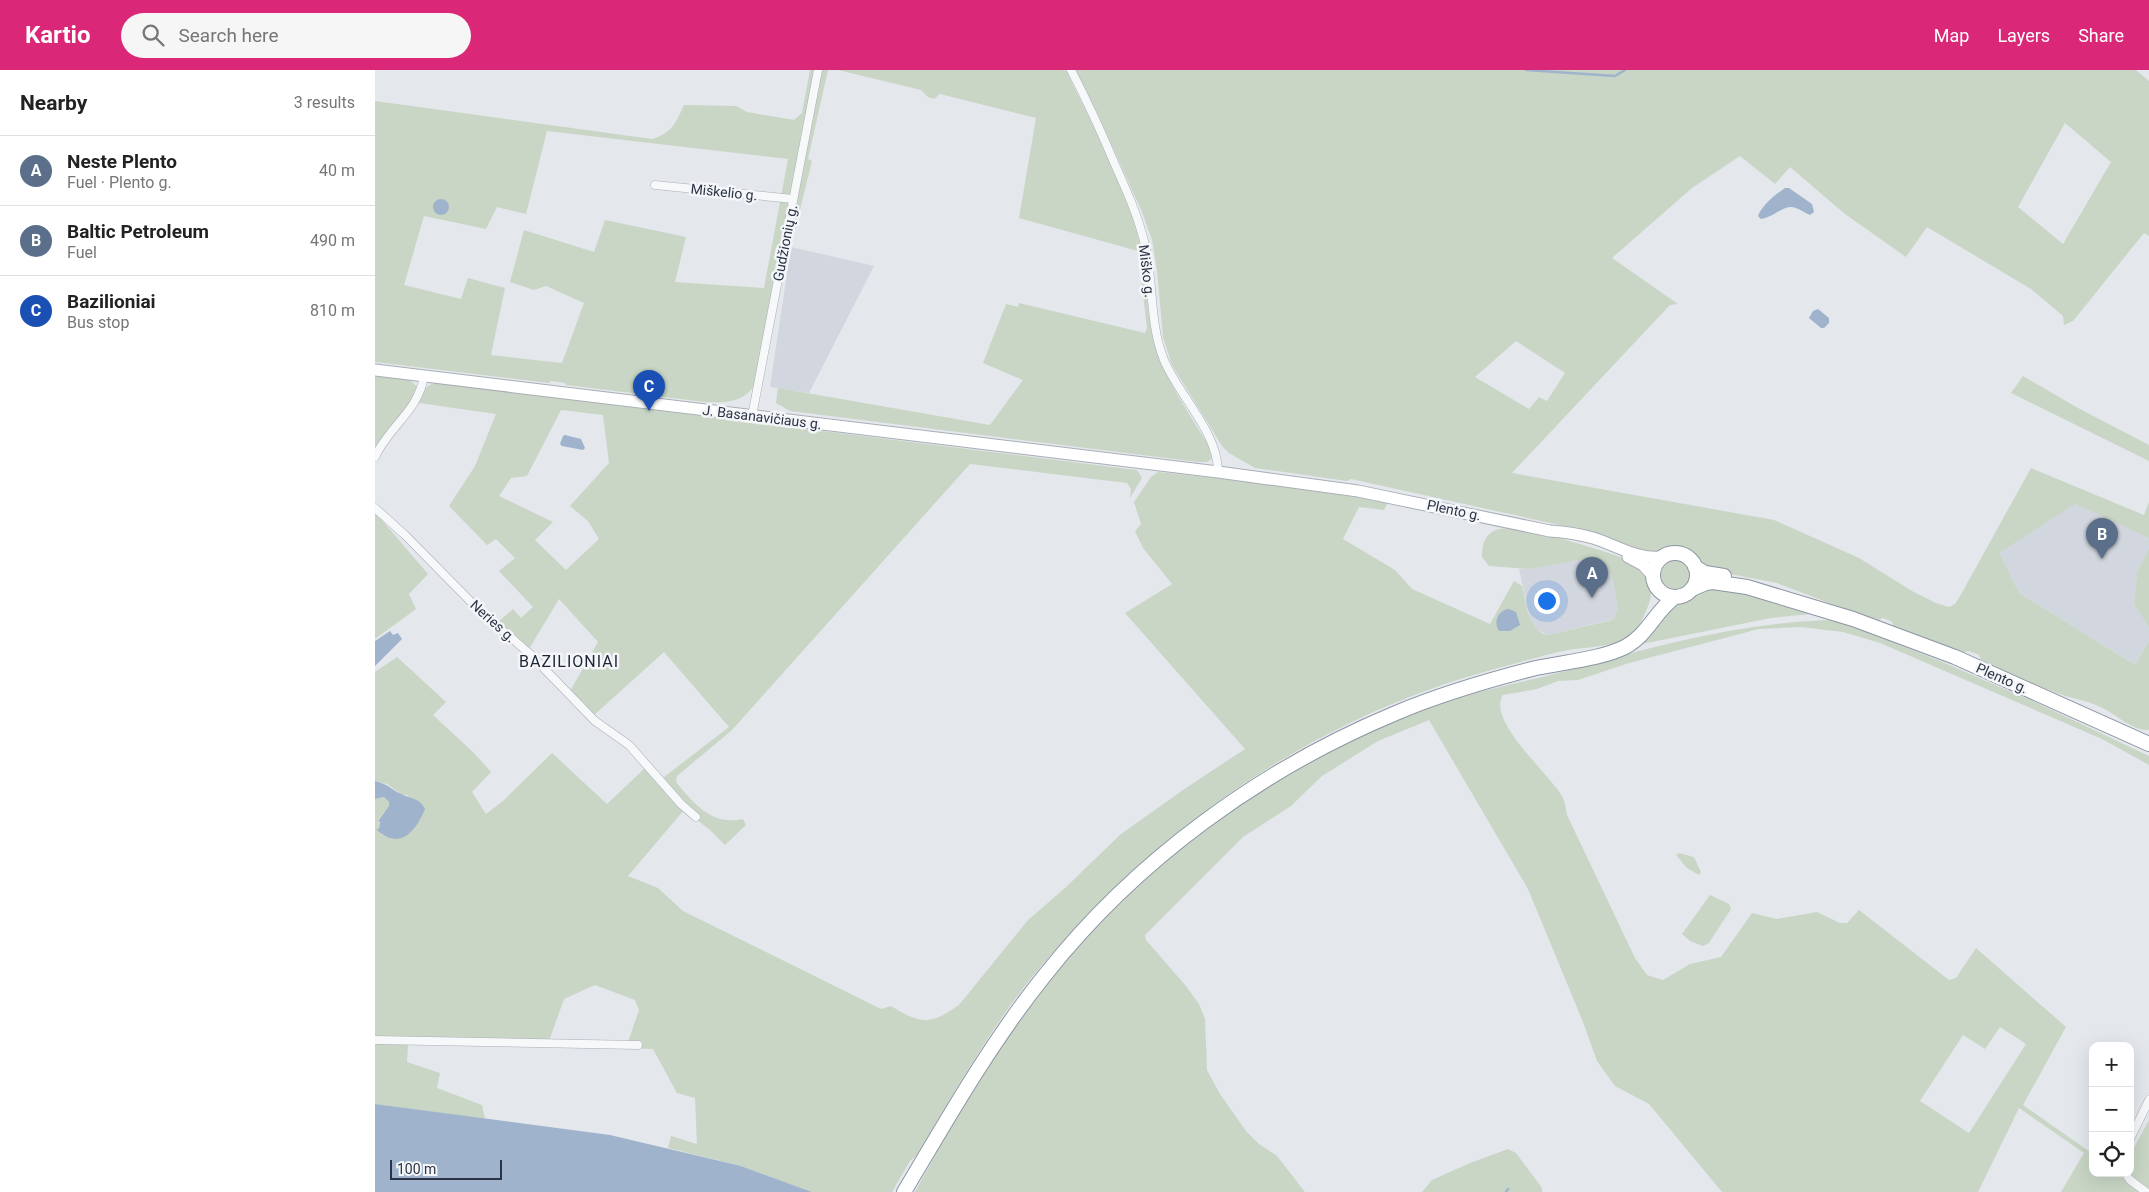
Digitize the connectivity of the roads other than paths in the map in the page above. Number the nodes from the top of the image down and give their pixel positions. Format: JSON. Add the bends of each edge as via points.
{"nodes":[{"id":1,"x":818,"y":70,"type":"edge"},
{"id":2,"x":1071,"y":70,"type":"edge"},
{"id":3,"x":655,"y":185,"type":"dead end"},
{"id":4,"x":793,"y":199,"type":"junction"},
{"id":5,"x":375,"y":370,"type":"edge"},
{"id":6,"x":424,"y":376,"type":"junction"},
{"id":7,"x":752,"y":416,"type":"junction"},
{"id":8,"x":375,"y":457,"type":"edge"},
{"id":9,"x":1218,"y":472,"type":"junction"},
{"id":10,"x":375,"y":508,"type":"edge"},
{"id":11,"x":1550,"y":531,"type":"junction"},
{"id":12,"x":1665,"y":556,"type":"junction"},
{"id":13,"x":1695,"y":567,"type":"junction"},
{"id":14,"x":1655,"y":581,"type":"junction"},
{"id":15,"x":1692,"y":589,"type":"junction"},
{"id":16,"x":1675,"y":597,"type":"junction"},
{"id":17,"x":1853,"y":619,"type":"junction"},
{"id":18,"x":1634,"y":641,"type":"junction"},
{"id":19,"x":2149,"y":744,"type":"edge"},
{"id":20,"x":696,"y":817,"type":"dead end"},
{"id":21,"x":375,"y":1040,"type":"edge"},
{"id":22,"x":638,"y":1045,"type":"dead end"},
{"id":23,"x":2149,"y":1100,"type":"edge"},
{"id":24,"x":2133,"y":1132,"type":"edge"},
{"id":25,"x":2128,"y":1177,"type":"edge"},
{"id":26,"x":904,"y":1192,"type":"edge"},
{"id":27,"x":2146,"y":1192,"type":"edge"}],
"edges":[{"from":1,"to":4,"type":"street","name":"Gudžionių g."},
{"from":2,"to":9,"type":"street","name":"Miško g.","via":[[1128,195],[1145,243],[1152,314],[1164,361],[1211,441]]},
{"from":3,"to":4,"type":"street","name":"Miškelio g."},
{"from":4,"to":7,"type":"street","name":"Gudžionių g."},
{"from":5,"to":6,"type":"main road","name":"J. Basanavičiaus g."},
{"from":6,"to":7,"type":"main road","name":"J. Basanavičiaus g."},
{"from":6,"to":8,"type":"street","via":[[415,404]]},
{"from":7,"to":9,"type":"main road","name":"J. Basanavičiaus g."},
{"from":9,"to":11,"type":"main road","name":"Plento g.","via":[[1358,491]]},
{"from":10,"to":20,"type":"street","name":"Neries g.","via":[[480,611],[530,654],[595,721],[629,745]]},
{"from":11,"to":12,"type":"main road","name":"Plento g.","via":[[1574,533],[1645,557]]},
{"from":11,"to":14,"type":"main road","name":"Plento g.","via":[[1624,556],[1643,566]]},
{"from":12,"to":13,"type":"highway","via":[[1686,556]]},
{"from":12,"to":14,"type":"highway","via":[[1656,564]]},
{"from":13,"to":15,"type":"highway","via":[[1697,578]]},
{"from":13,"to":17,"type":"highway","name":"Plento g.","via":[[1713,575],[1781,588]]},
{"from":14,"to":16,"type":"highway","via":[[1661,592]]},
{"from":14,"to":18,"type":"highway","via":[[1655,604]]},
{"from":15,"to":16,"type":"highway"},
{"from":15,"to":17,"type":"highway","name":"Plento g.","via":[[1713,582],[1747,587]]},
{"from":16,"to":18,"type":"highway","via":[[1665,605],[1644,634]]},
{"from":17,"to":19,"type":"highway","name":"Plento g.","via":[[1955,657]]},
{"from":18,"to":26,"type":"highway","via":[[1612,652],[1482,683],[1395,713],[1307,756],[1214,815],[1169,849],[1119,894],[1046,973],[986,1057]]},
{"from":21,"to":22,"type":"street"},
{"from":23,"to":24,"type":"street"},
{"from":25,"to":27,"type":"street"}]}
